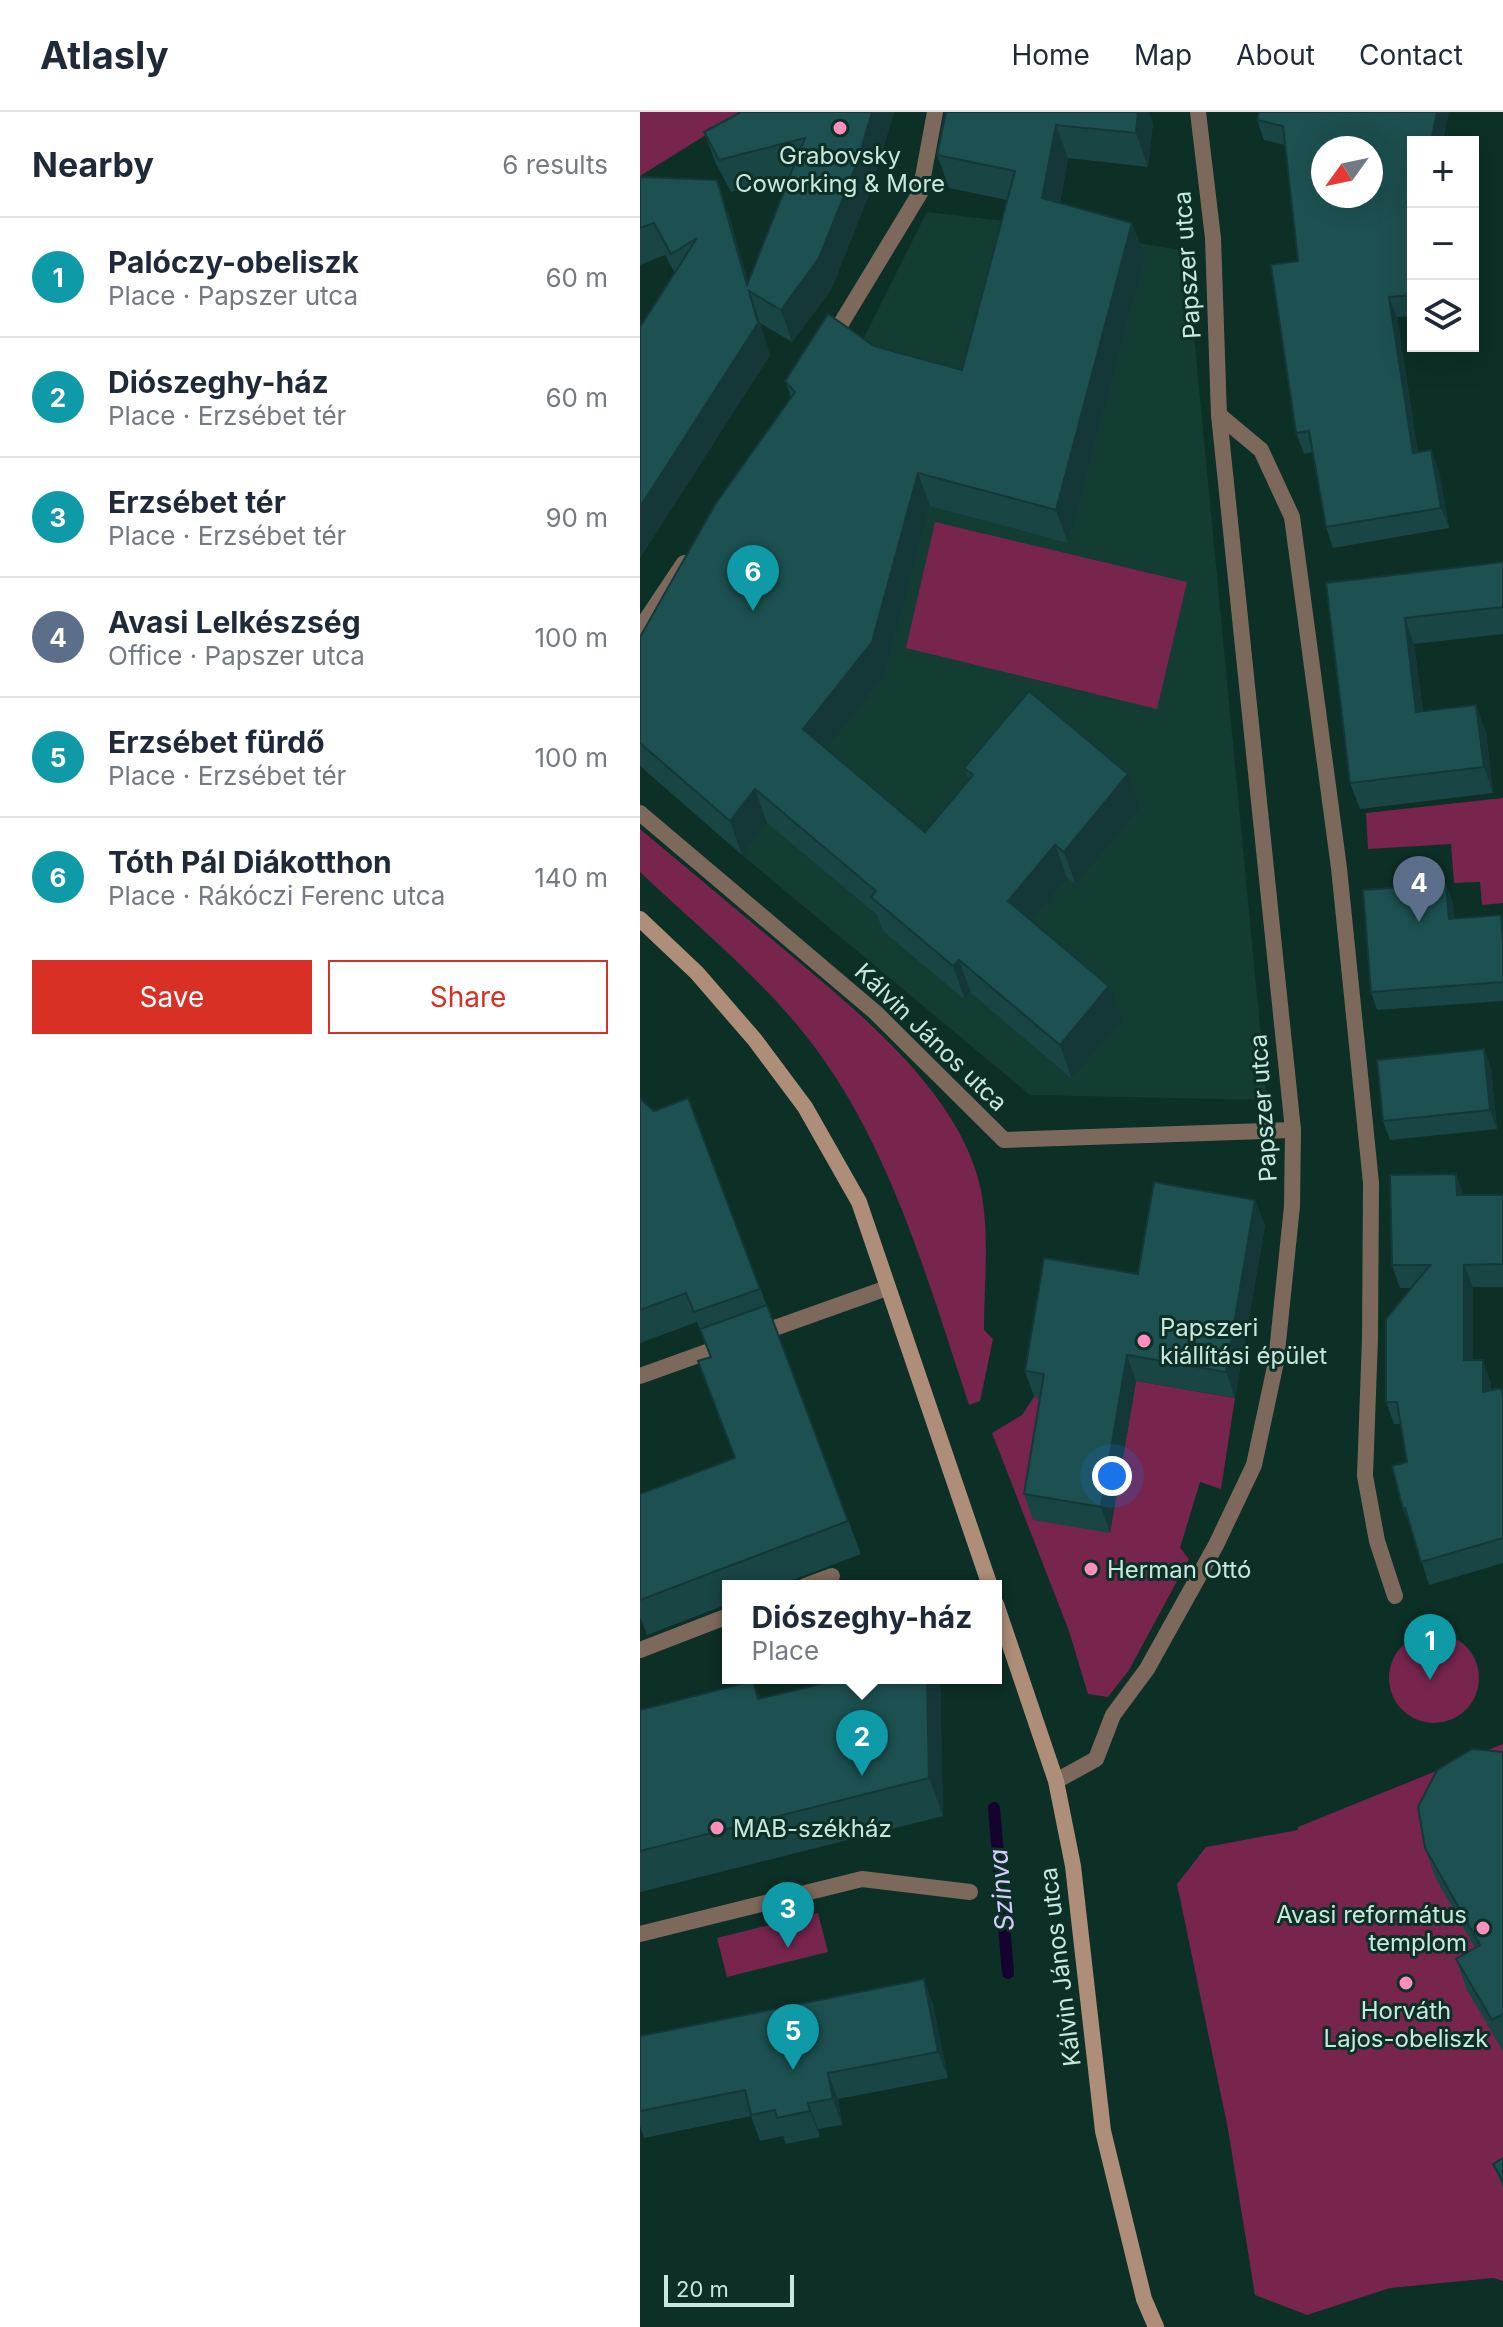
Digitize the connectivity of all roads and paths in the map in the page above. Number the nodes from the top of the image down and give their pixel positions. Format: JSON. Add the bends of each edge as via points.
{"nodes":[{"id":1,"x":935,"y":112,"type":"edge"},
{"id":2,"x":1198,"y":112,"type":"edge"},
{"id":3,"x":819,"y":361,"type":"edge"},
{"id":4,"x":1219,"y":415,"type":"junction"},
{"id":5,"x":697,"y":543,"type":"edge"},
{"id":6,"x":640,"y":629,"type":"edge"},
{"id":7,"x":640,"y":813,"type":"edge"},
{"id":8,"x":640,"y":919,"type":"edge"},
{"id":9,"x":1293,"y":1130,"type":"junction"},
{"id":10,"x":887,"y":1288,"type":"junction"},
{"id":11,"x":640,"y":1376,"type":"edge"},
{"id":12,"x":832,"y":1576,"type":"dead end"},
{"id":13,"x":821,"y":1580,"type":"edge"},
{"id":14,"x":988,"y":1580,"type":"edge"},
{"id":15,"x":1395,"y":1596,"type":"dead end"},
{"id":16,"x":722,"y":1618,"type":"edge"},
{"id":17,"x":1002,"y":1622,"type":"edge"},
{"id":18,"x":640,"y":1650,"type":"edge"},
{"id":19,"x":1056,"y":1781,"type":"junction"},
{"id":20,"x":970,"y":1892,"type":"dead end"},
{"id":21,"x":640,"y":1934,"type":"edge"},
{"id":22,"x":1156,"y":2327,"type":"edge"}],
"edges":[{"from":1,"to":3,"type":"street","via":[[920,193]]},
{"from":2,"to":4,"type":"street","name":"Papszer utca","via":[[1213,238]]},
{"from":4,"to":9,"type":"street","name":"Papszer utca"},
{"from":4,"to":15,"type":"street","via":[[1261,450],[1292,517],[1339,868],[1371,1183],[1365,1476],[1377,1541]]},
{"from":5,"to":6,"type":"street"},
{"from":7,"to":9,"type":"street","name":"Kálvin János utca","via":[[875,1012],[1004,1140]]},
{"from":8,"to":10,"type":"street","via":[[707,985],[805,1107],[859,1202]]},
{"from":9,"to":19,"type":"street","name":"Papszer utca","via":[[1292,1206],[1276,1362],[1254,1465],[1147,1669],[1113,1715],[1096,1759]]},
{"from":10,"to":11,"type":"street"},
{"from":10,"to":14,"type":"street"},
{"from":12,"to":13,"type":"street"},
{"from":16,"to":18,"type":"street"},
{"from":17,"to":19,"type":"street","name":"Kálvin János utca"},
{"from":19,"to":22,"type":"street","name":"Kálvin János utca","via":[[1073,1866],[1103,2131],[1144,2299]]},
{"from":20,"to":21,"type":"street","via":[[862,1879]]}]}
